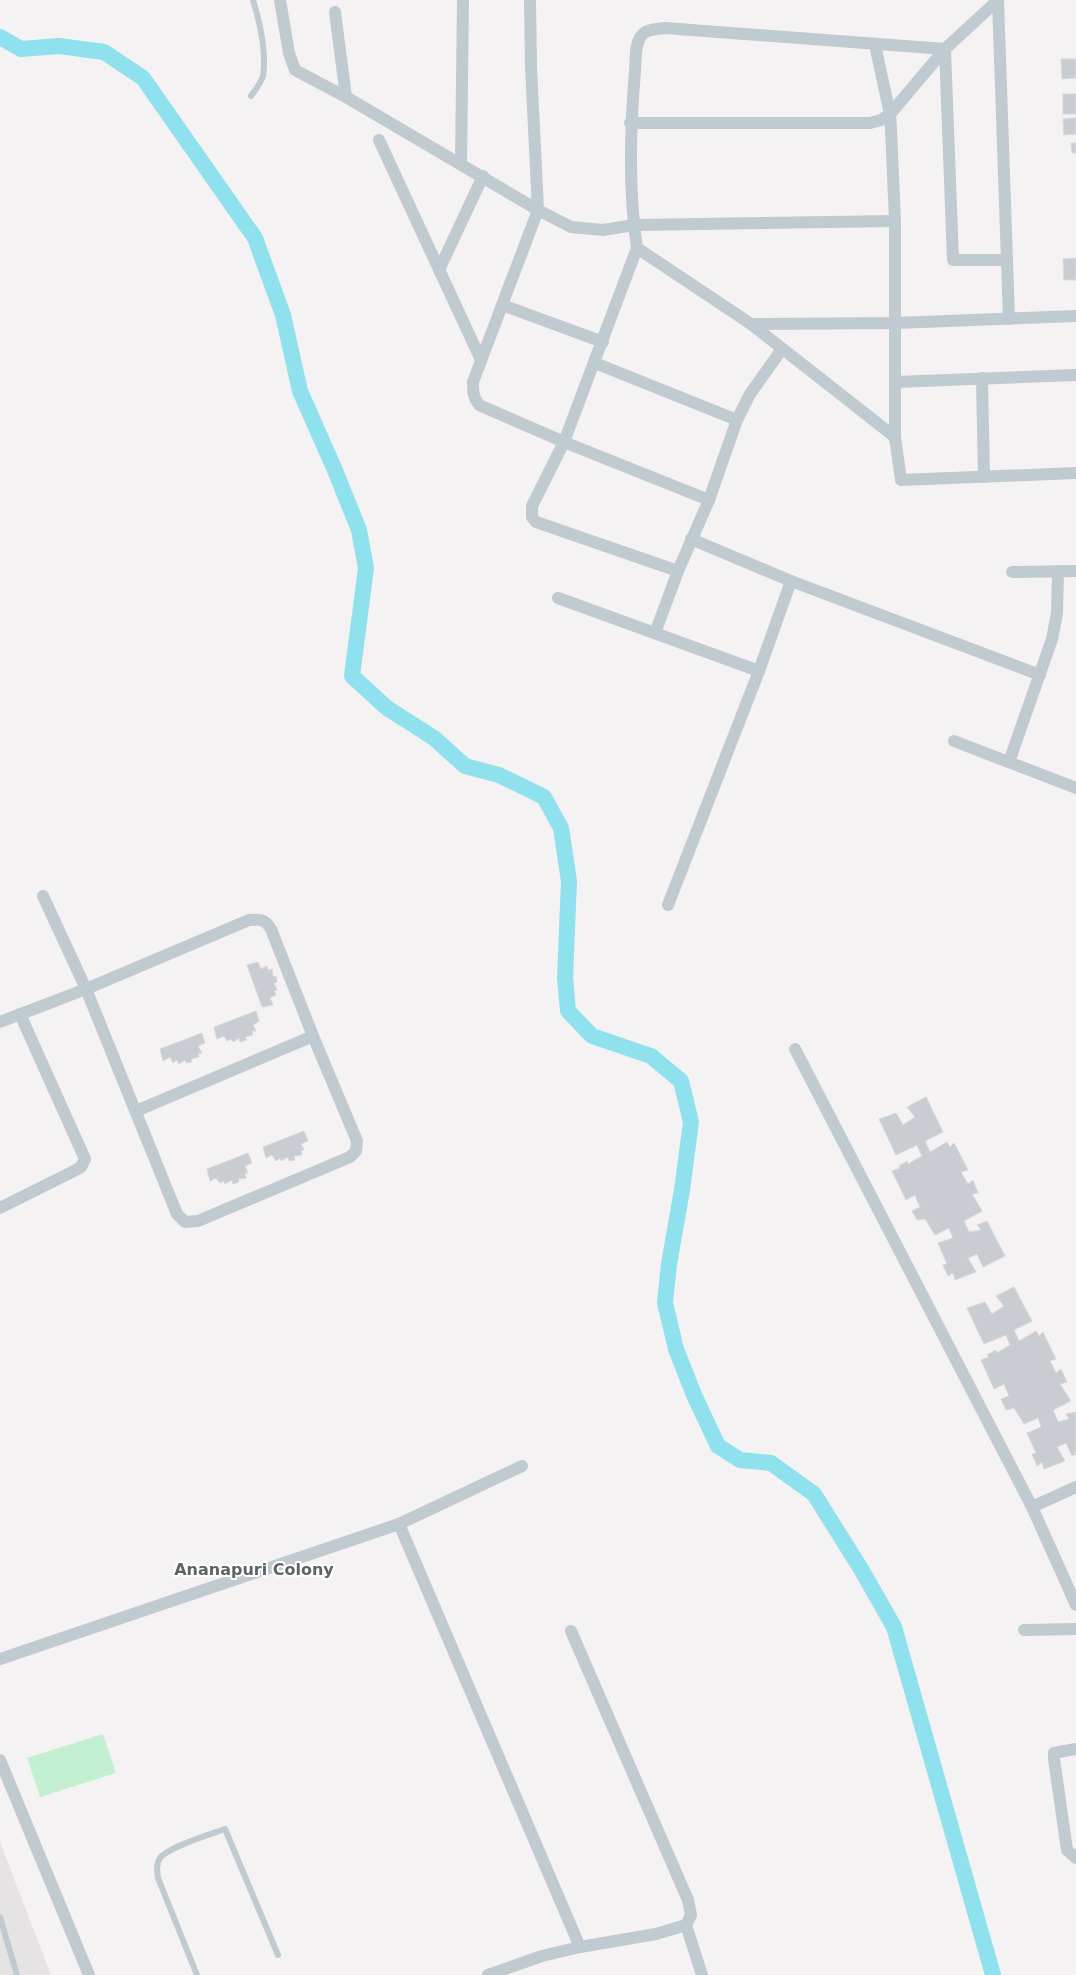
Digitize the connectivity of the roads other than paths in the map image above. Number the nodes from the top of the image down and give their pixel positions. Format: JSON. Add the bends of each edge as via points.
{"nodes":[{"id":1,"x":253,"y":0,"type":"edge"},
{"id":2,"x":280,"y":0,"type":"edge"},
{"id":3,"x":463,"y":0,"type":"edge"},
{"id":4,"x":530,"y":0,"type":"edge"},
{"id":5,"x":998,"y":0,"type":"edge"},
{"id":6,"x":335,"y":12,"type":"dead end"},
{"id":7,"x":875,"y":45,"type":"junction"},
{"id":8,"x":945,"y":49,"type":"junction"},
{"id":9,"x":251,"y":96,"type":"dead end"},
{"id":10,"x":346,"y":97,"type":"junction"},
{"id":11,"x":890,"y":114,"type":"junction"},
{"id":12,"x":630,"y":123,"type":"junction"},
{"id":13,"x":379,"y":140,"type":"dead end"},
{"id":14,"x":461,"y":163,"type":"junction"},
{"id":15,"x":483,"y":176,"type":"junction"},
{"id":16,"x":538,"y":210,"type":"junction"},
{"id":17,"x":895,"y":221,"type":"junction"},
{"id":18,"x":634,"y":225,"type":"junction"},
{"id":19,"x":637,"y":248,"type":"junction"},
{"id":20,"x":1006,"y":260,"type":"junction"},
{"id":21,"x":440,"y":270,"type":"junction"},
{"id":22,"x":502,"y":305,"type":"junction"},
{"id":23,"x":1076,"y":316,"type":"edge"},
{"id":24,"x":1009,"y":319,"type":"junction"},
{"id":25,"x":896,"y":323,"type":"junction"},
{"id":26,"x":751,"y":324,"type":"junction"},
{"id":27,"x":603,"y":342,"type":"junction"},
{"id":28,"x":782,"y":349,"type":"junction"},
{"id":29,"x":481,"y":360,"type":"junction"},
{"id":30,"x":595,"y":363,"type":"junction"},
{"id":31,"x":1076,"y":375,"type":"edge"},
{"id":32,"x":982,"y":378,"type":"junction"},
{"id":33,"x":896,"y":382,"type":"junction"},
{"id":34,"x":737,"y":420,"type":"junction"},
{"id":35,"x":895,"y":437,"type":"junction"},
{"id":36,"x":564,"y":442,"type":"junction"},
{"id":37,"x":1076,"y":473,"type":"edge"},
{"id":38,"x":984,"y":476,"type":"junction"},
{"id":39,"x":709,"y":500,"type":"junction"},
{"id":40,"x":691,"y":539,"type":"junction"},
{"id":41,"x":678,"y":571,"type":"junction"},
{"id":42,"x":1058,"y":571,"type":"junction"},
{"id":43,"x":1076,"y":571,"type":"edge"},
{"id":44,"x":1012,"y":572,"type":"dead end"},
{"id":45,"x":791,"y":581,"type":"junction"},
{"id":46,"x":558,"y":598,"type":"dead end"},
{"id":47,"x":655,"y":633,"type":"junction"},
{"id":48,"x":759,"y":671,"type":"junction"},
{"id":49,"x":1040,"y":675,"type":"junction"},
{"id":50,"x":954,"y":741,"type":"dead end"},
{"id":51,"x":1009,"y":762,"type":"junction"},
{"id":52,"x":1076,"y":788,"type":"edge"},
{"id":53,"x":43,"y":896,"type":"dead end"},
{"id":54,"x":668,"y":905,"type":"dead end"},
{"id":55,"x":86,"y":989,"type":"junction"},
{"id":56,"x":20,"y":1014,"type":"junction"},
{"id":57,"x":0,"y":1022,"type":"edge"},
{"id":58,"x":313,"y":1036,"type":"junction"},
{"id":59,"x":795,"y":1049,"type":"dead end"},
{"id":60,"x":136,"y":1111,"type":"junction"},
{"id":61,"x":0,"y":1208,"type":"edge"},
{"id":62,"x":522,"y":1466,"type":"dead end"},
{"id":63,"x":1076,"y":1487,"type":"edge"},
{"id":64,"x":1032,"y":1507,"type":"junction"},
{"id":65,"x":398,"y":1524,"type":"junction"},
{"id":66,"x":1076,"y":1605,"type":"edge"},
{"id":67,"x":1076,"y":1629,"type":"edge"},
{"id":68,"x":1024,"y":1630,"type":"dead end"},
{"id":69,"x":572,"y":1631,"type":"dead end"},
{"id":70,"x":0,"y":1659,"type":"edge"},
{"id":71,"x":1076,"y":1750,"type":"edge"},
{"id":72,"x":0,"y":1760,"type":"edge"},
{"id":73,"x":1076,"y":1858,"type":"edge"},
{"id":74,"x":0,"y":1917,"type":"edge"},
{"id":75,"x":686,"y":1925,"type":"junction"},
{"id":76,"x":580,"y":1947,"type":"junction"},
{"id":77,"x":278,"y":1955,"type":"dead end"},
{"id":78,"x":17,"y":1975,"type":"edge"},
{"id":79,"x":89,"y":1975,"type":"edge"},
{"id":80,"x":197,"y":1975,"type":"edge"},
{"id":81,"x":488,"y":1975,"type":"edge"},
{"id":82,"x":702,"y":1975,"type":"edge"}],
"edges":[{"from":1,"to":9,"type":"lane","via":[[262,35],[264,62],[263,77]]},
{"from":2,"to":10,"type":"street","via":[[289,54],[295,70]]},
{"from":3,"to":14,"type":"street"},
{"from":4,"to":16,"type":"street"},
{"from":5,"to":8,"type":"street"},
{"from":5,"to":20,"type":"street"},
{"from":6,"to":10,"type":"street"},
{"from":7,"to":8,"type":"street"},
{"from":7,"to":11,"type":"street"},
{"from":7,"to":12,"type":"street","via":[[665,28],[653,30],[642,35],[637,47]]},
{"from":8,"to":11,"type":"street"},
{"from":8,"to":20,"type":"street","via":[[953,260]]},
{"from":10,"to":14,"type":"street"},
{"from":11,"to":12,"type":"street","via":[[870,123]]},
{"from":11,"to":17,"type":"street"},
{"from":12,"to":18,"type":"street"},
{"from":13,"to":21,"type":"street"},
{"from":14,"to":15,"type":"street"},
{"from":15,"to":16,"type":"street"},
{"from":15,"to":21,"type":"street"},
{"from":16,"to":18,"type":"street","via":[[571,227],[603,230]]},
{"from":16,"to":22,"type":"street"},
{"from":17,"to":18,"type":"street"},
{"from":17,"to":25,"type":"street"},
{"from":18,"to":19,"type":"street"},
{"from":19,"to":26,"type":"street"},
{"from":19,"to":27,"type":"street"},
{"from":20,"to":24,"type":"street"},
{"from":21,"to":29,"type":"street"},
{"from":22,"to":27,"type":"street"},
{"from":22,"to":29,"type":"street"},
{"from":23,"to":24,"type":"street"},
{"from":24,"to":25,"type":"street"},
{"from":25,"to":26,"type":"street"},
{"from":25,"to":33,"type":"street"},
{"from":26,"to":28,"type":"street"},
{"from":27,"to":30,"type":"street"},
{"from":28,"to":34,"type":"street","via":[[750,394]]},
{"from":28,"to":35,"type":"street"},
{"from":29,"to":36,"type":"street","via":[[472,392],[479,405]]},
{"from":30,"to":34,"type":"street"},
{"from":30,"to":36,"type":"street"},
{"from":31,"to":32,"type":"street"},
{"from":32,"to":33,"type":"street"},
{"from":32,"to":38,"type":"street"},
{"from":33,"to":35,"type":"street"},
{"from":34,"to":39,"type":"street"},
{"from":35,"to":38,"type":"street","via":[[901,480]]},
{"from":36,"to":39,"type":"street"},
{"from":36,"to":41,"type":"street","via":[[532,506],[532,517],[536,522]]},
{"from":37,"to":38,"type":"street"},
{"from":39,"to":40,"type":"street"},
{"from":40,"to":41,"type":"street"},
{"from":40,"to":45,"type":"street"},
{"from":41,"to":47,"type":"street"},
{"from":42,"to":43,"type":"street"},
{"from":42,"to":44,"type":"street"},
{"from":42,"to":49,"type":"street","via":[[1057,613]]},
{"from":45,"to":48,"type":"street"},
{"from":45,"to":49,"type":"street"},
{"from":46,"to":47,"type":"street"},
{"from":47,"to":48,"type":"street"},
{"from":48,"to":54,"type":"street"},
{"from":49,"to":51,"type":"street"},
{"from":50,"to":51,"type":"street"},
{"from":51,"to":52,"type":"street"},
{"from":53,"to":55,"type":"street"},
{"from":55,"to":56,"type":"street"},
{"from":55,"to":58,"type":"street","via":[[260,918],[271,929]]},
{"from":55,"to":60,"type":"street"},
{"from":56,"to":57,"type":"street"},
{"from":56,"to":61,"type":"street","via":[[85,1159],[81,1167]]},
{"from":58,"to":60,"type":"street"},
{"from":58,"to":60,"type":"street","via":[[357,1141],[356,1150],[341,1161],[198,1221],[185,1222],[177,1214]]},
{"from":59,"to":64,"type":"street"},
{"from":62,"to":65,"type":"street"},
{"from":63,"to":64,"type":"street"},
{"from":64,"to":66,"type":"street"},
{"from":65,"to":70,"type":"street"},
{"from":65,"to":76,"type":"street"},
{"from":67,"to":68,"type":"street"},
{"from":69,"to":75,"type":"street","via":[[688,1900],[691,1915]]},
{"from":71,"to":73,"type":"street","via":[[1054,1753],[1067,1850]]},
{"from":72,"to":79,"type":"street"},
{"from":74,"to":78,"type":"lane"},
{"from":75,"to":76,"type":"street","via":[[656,1934]]},
{"from":75,"to":82,"type":"street"},
{"from":76,"to":81,"type":"street"},
{"from":77,"to":80,"type":"lane","via":[[225,1829],[168,1851],[157,1868],[158,1878]]}]}
